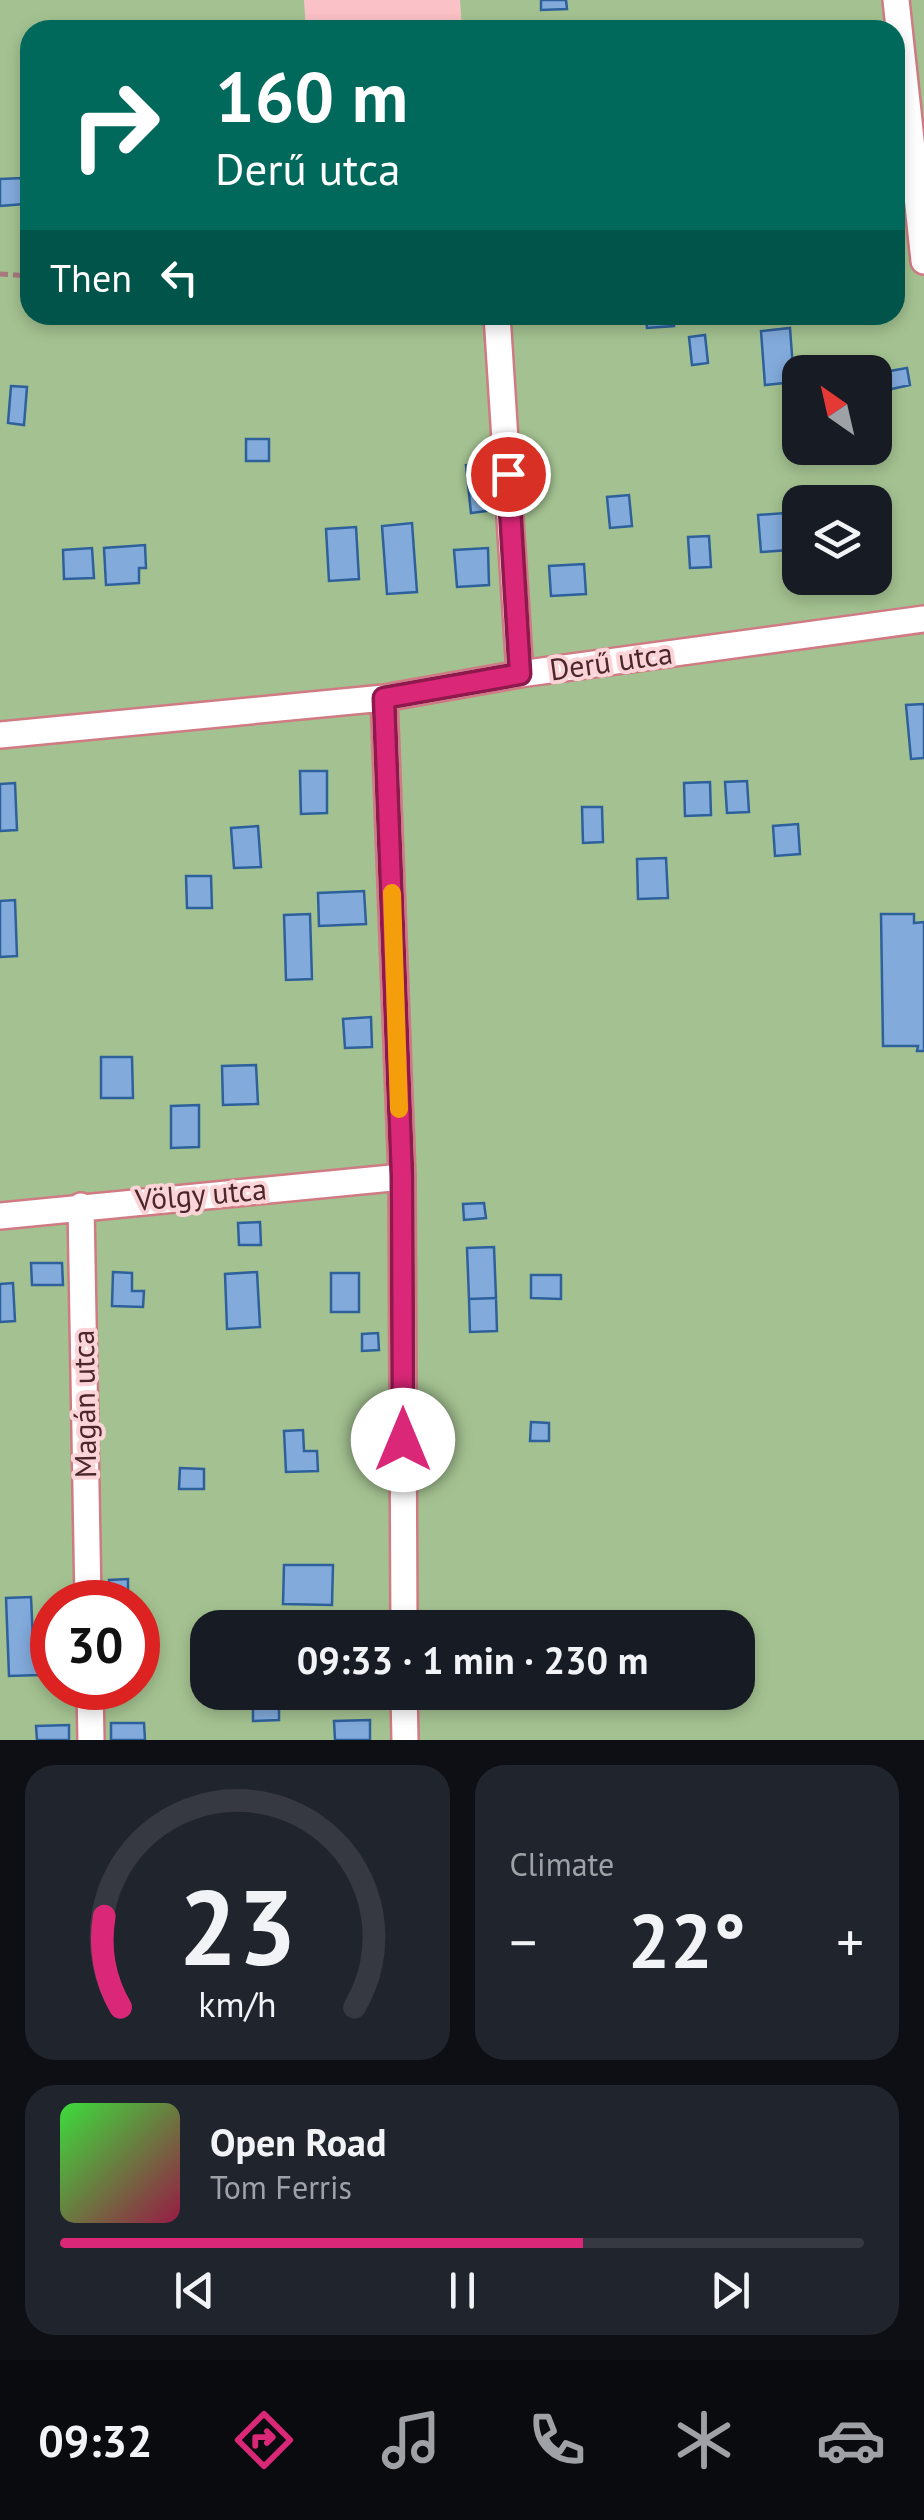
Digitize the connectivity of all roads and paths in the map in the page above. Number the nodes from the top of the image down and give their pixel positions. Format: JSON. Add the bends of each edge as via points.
{"nodes":[{"id":1,"x":905,"y":84,"type":"edge"},
{"id":2,"x":924,"y":261,"type":"edge"},
{"id":3,"x":499,"y":325,"type":"edge"},
{"id":4,"x":924,"y":619,"type":"edge"},
{"id":5,"x":520,"y":674,"type":"junction"},
{"id":6,"x":384,"y":698,"type":"junction"},
{"id":7,"x":0,"y":734,"type":"edge"},
{"id":8,"x":402,"y":1177,"type":"junction"},
{"id":9,"x":81,"y":1206,"type":"junction"},
{"id":10,"x":0,"y":1216,"type":"edge"},
{"id":11,"x":88,"y":1580,"type":"edge"},
{"id":12,"x":404,"y":1610,"type":"edge"},
{"id":13,"x":90,"y":1710,"type":"edge"},
{"id":14,"x":404,"y":1710,"type":"edge"},
{"id":15,"x":91,"y":1740,"type":"edge"},
{"id":16,"x":405,"y":1740,"type":"edge"}],
"edges":[{"from":1,"to":2,"type":"street"},
{"from":3,"to":5,"type":"street"},
{"from":4,"to":5,"type":"street","name":"Derű utca"},
{"from":5,"to":6,"type":"street","name":"Derű utca"},
{"from":6,"to":7,"type":"street","name":"Derű utca"},
{"from":6,"to":8,"type":"street"},
{"from":8,"to":9,"type":"street","name":"Völgy utca"},
{"from":8,"to":12,"type":"street"},
{"from":9,"to":10,"type":"street","name":"Völgy utca"},
{"from":9,"to":11,"type":"street","name":"Magán utca"},
{"from":13,"to":15,"type":"street"},
{"from":14,"to":16,"type":"street"}]}
